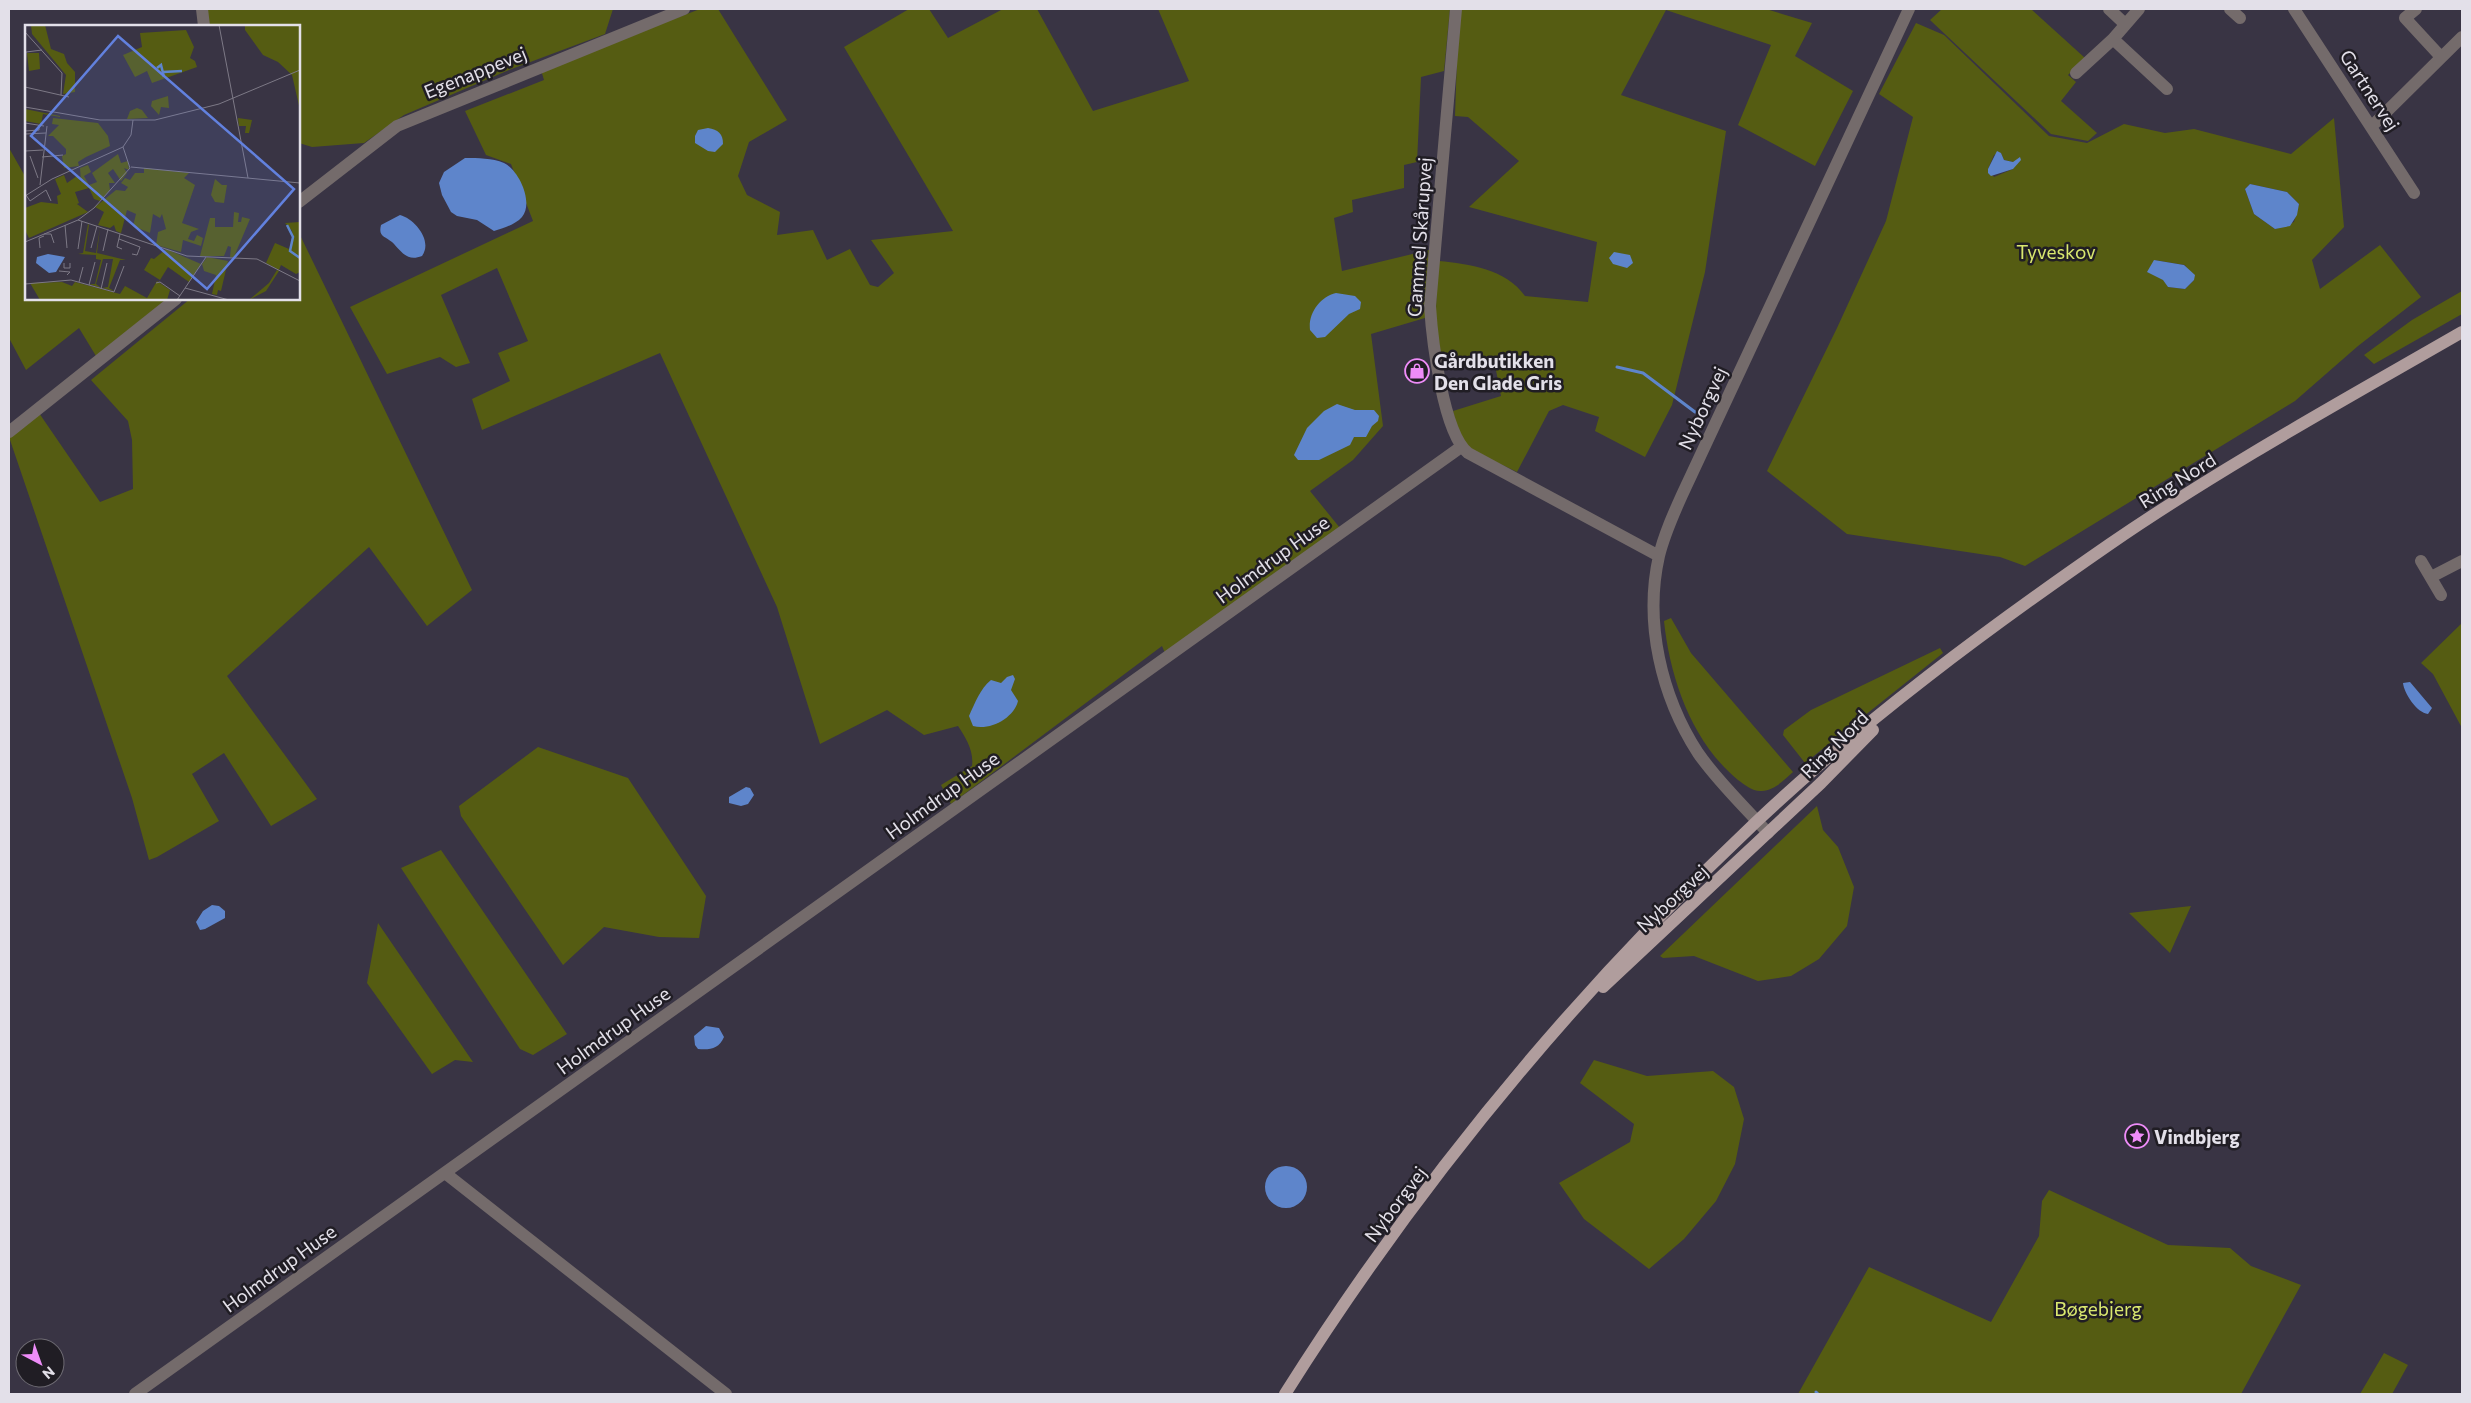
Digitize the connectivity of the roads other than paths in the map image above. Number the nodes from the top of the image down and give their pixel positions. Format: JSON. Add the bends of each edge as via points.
{"nodes":[{"id":1,"x":202,"y":9,"type":"edge"},
{"id":2,"x":684,"y":9,"type":"edge"},
{"id":3,"x":1456,"y":9,"type":"edge"},
{"id":4,"x":1909,"y":9,"type":"edge"},
{"id":5,"x":2109,"y":9,"type":"edge"},
{"id":6,"x":2139,"y":9,"type":"edge"},
{"id":7,"x":2230,"y":9,"type":"edge"},
{"id":8,"x":2294,"y":9,"type":"edge"},
{"id":9,"x":2416,"y":9,"type":"edge"},
{"id":10,"x":2240,"y":18,"type":"dead end"},
{"id":11,"x":2125,"y":24,"type":"junction"},
{"id":12,"x":204,"y":25,"type":"edge"},
{"id":13,"x":2462,"y":37,"type":"edge"},
{"id":14,"x":2113,"y":39,"type":"junction"},
{"id":15,"x":2441,"y":57,"type":"junction"},
{"id":16,"x":2076,"y":73,"type":"dead end"},
{"id":17,"x":2167,"y":89,"type":"dead end"},
{"id":18,"x":2372,"y":126,"type":"junction"},
{"id":19,"x":2414,"y":193,"type":"dead end"},
{"id":20,"x":300,"y":201,"type":"edge"},
{"id":21,"x":175,"y":300,"type":"edge"},
{"id":22,"x":2462,"y":332,"type":"edge"},
{"id":23,"x":9,"y":432,"type":"edge"},
{"id":24,"x":1461,"y":447,"type":"junction"},
{"id":25,"x":1659,"y":556,"type":"junction"},
{"id":26,"x":2422,"y":561,"type":"dead end"},
{"id":27,"x":2462,"y":561,"type":"edge"},
{"id":28,"x":2431,"y":577,"type":"junction"},
{"id":29,"x":2441,"y":596,"type":"dead end"},
{"id":30,"x":1925,"y":680,"type":"junction"},
{"id":31,"x":1757,"y":821,"type":"junction"},
{"id":32,"x":1768,"y":833,"type":"junction"},
{"id":33,"x":1546,"y":1044,"type":"junction"},
{"id":34,"x":445,"y":1173,"type":"junction"},
{"id":35,"x":135,"y":1394,"type":"edge"},
{"id":36,"x":726,"y":1394,"type":"edge"},
{"id":37,"x":1285,"y":1394,"type":"edge"}],
"edges":[{"from":1,"to":12,"type":"street"},
{"from":2,"to":20,"type":"street","name":"Egenappevej","via":[[404,122]]},
{"from":3,"to":24,"type":"street","name":"Gammel Skårupvej","via":[[1430,306],[1432,343],[1453,434]]},
{"from":4,"to":25,"type":"street","name":"Nyborgvej","via":[[1682,495]]},
{"from":5,"to":11,"type":"street"},
{"from":6,"to":11,"type":"street"},
{"from":7,"to":10,"type":"street"},
{"from":8,"to":18,"type":"street","name":"Gartnervej"},
{"from":9,"to":15,"type":"street","via":[[2405,18]]},
{"from":11,"to":14,"type":"street"},
{"from":13,"to":15,"type":"street"},
{"from":14,"to":16,"type":"street"},
{"from":14,"to":17,"type":"street"},
{"from":15,"to":18,"type":"street"},
{"from":18,"to":19,"type":"street","name":"Gartnervej"},
{"from":21,"to":23,"type":"street"},
{"from":22,"to":30,"type":"main road","name":"Ring Nord","via":[[2233,466],[2114,541]]},
{"from":24,"to":25,"type":"street"},
{"from":24,"to":34,"type":"street","name":"Holmdrup Huse"},
{"from":25,"to":31,"type":"street","name":"Nyborgvej","via":[[1654,615],[1656,644],[1671,702],[1699,754]]},
{"from":26,"to":28,"type":"street"},
{"from":27,"to":28,"type":"street"},
{"from":28,"to":29,"type":"street"},
{"from":30,"to":31,"type":"main road","name":"Ring Nord"},
{"from":30,"to":32,"type":"main road","name":"Ring Nord"},
{"from":31,"to":32,"type":"street","name":"Nyborgvej"},
{"from":31,"to":33,"type":"main road","name":"Nyborgvej","via":[[1600,979]]},
{"from":32,"to":33,"type":"main road","name":"Nyborgvej"},
{"from":33,"to":37,"type":"main road","name":"Nyborgvej","via":[[1402,1223]]},
{"from":34,"to":35,"type":"street","name":"Holmdrup Huse"},
{"from":34,"to":36,"type":"street"}]}
